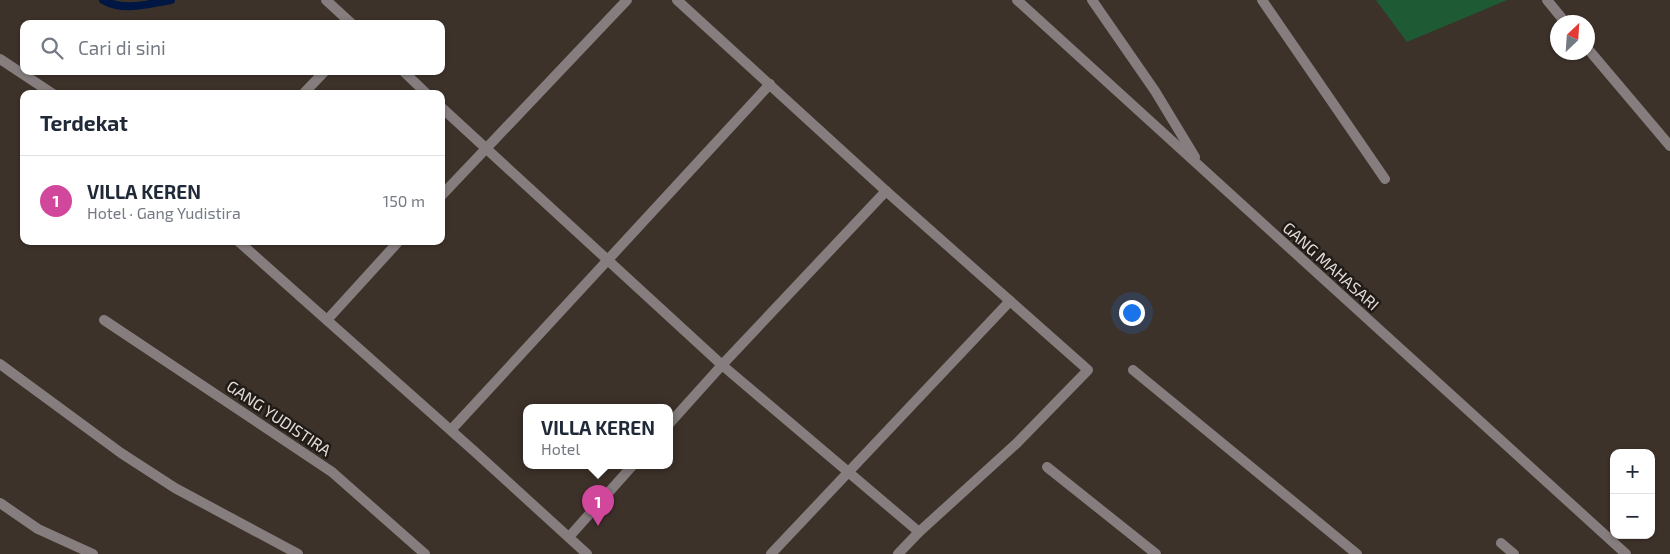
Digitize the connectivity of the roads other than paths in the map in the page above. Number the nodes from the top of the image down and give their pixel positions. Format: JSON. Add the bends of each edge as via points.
{"nodes":[{"id":1,"x":326,"y":0,"type":"edge"},
{"id":2,"x":627,"y":0,"type":"edge"},
{"id":3,"x":678,"y":0,"type":"edge"},
{"id":4,"x":1017,"y":0,"type":"edge"},
{"id":5,"x":1092,"y":0,"type":"edge"},
{"id":6,"x":1262,"y":0,"type":"edge"},
{"id":7,"x":1547,"y":0,"type":"edge"},
{"id":8,"x":1559,"y":15,"type":"edge"},
{"id":9,"x":348,"y":20,"type":"edge"},
{"id":10,"x":1595,"y":57,"type":"edge"},
{"id":11,"x":0,"y":59,"type":"edge"},
{"id":12,"x":20,"y":72,"type":"edge"},
{"id":13,"x":25,"y":75,"type":"edge"},
{"id":14,"x":321,"y":75,"type":"edge"},
{"id":15,"x":407,"y":75,"type":"edge"},
{"id":16,"x":770,"y":84,"type":"junction"},
{"id":17,"x":48,"y":90,"type":"edge"},
{"id":18,"x":307,"y":90,"type":"edge"},
{"id":19,"x":423,"y":90,"type":"edge"},
{"id":20,"x":445,"y":111,"type":"edge"},
{"id":21,"x":1670,"y":146,"type":"edge"},
{"id":22,"x":486,"y":148,"type":"junction"},
{"id":23,"x":1202,"y":168,"type":"junction"},
{"id":24,"x":1385,"y":179,"type":"dead end"},
{"id":25,"x":886,"y":191,"type":"junction"},
{"id":26,"x":445,"y":192,"type":"edge"},
{"id":27,"x":243,"y":245,"type":"edge"},
{"id":28,"x":396,"y":245,"type":"edge"},
{"id":29,"x":607,"y":260,"type":"junction"},
{"id":30,"x":1010,"y":301,"type":"junction"},
{"id":31,"x":104,"y":320,"type":"dead end"},
{"id":32,"x":327,"y":320,"type":"junction"},
{"id":33,"x":0,"y":364,"type":"edge"},
{"id":34,"x":722,"y":365,"type":"junction"},
{"id":35,"x":1133,"y":370,"type":"dead end"},
{"id":36,"x":673,"y":420,"type":"edge"},
{"id":37,"x":450,"y":430,"type":"junction"},
{"id":38,"x":1047,"y":467,"type":"dead end"},
{"id":39,"x":628,"y":469,"type":"edge"},
{"id":40,"x":847,"y":472,"type":"junction"},
{"id":41,"x":0,"y":503,"type":"edge"},
{"id":42,"x":919,"y":532,"type":"junction"},
{"id":43,"x":568,"y":537,"type":"junction"},
{"id":44,"x":1501,"y":543,"type":"dead end"},
{"id":45,"x":93,"y":554,"type":"edge"},
{"id":46,"x":298,"y":554,"type":"edge"},
{"id":47,"x":425,"y":554,"type":"edge"},
{"id":48,"x":587,"y":554,"type":"edge"},
{"id":49,"x":771,"y":554,"type":"edge"},
{"id":50,"x":898,"y":554,"type":"edge"},
{"id":51,"x":1156,"y":554,"type":"edge"},
{"id":52,"x":1357,"y":554,"type":"edge"},
{"id":53,"x":1514,"y":554,"type":"edge"},
{"id":54,"x":1626,"y":554,"type":"edge"}],
"edges":[{"from":1,"to":9,"type":"street"},
{"from":2,"to":22,"type":"street"},
{"from":3,"to":16,"type":"street"},
{"from":4,"to":23,"type":"street","name":"GANG MAHASARI"},
{"from":5,"to":23,"type":"street","via":[[1155,91]]},
{"from":6,"to":24,"type":"street"},
{"from":7,"to":8,"type":"street"},
{"from":10,"to":21,"type":"street"},
{"from":11,"to":12,"type":"street"},
{"from":13,"to":17,"type":"street"},
{"from":14,"to":18,"type":"street"},
{"from":15,"to":19,"type":"street"},
{"from":16,"to":25,"type":"street"},
{"from":16,"to":29,"type":"street"},
{"from":20,"to":22,"type":"street"},
{"from":22,"to":26,"type":"street"},
{"from":22,"to":29,"type":"street"},
{"from":23,"to":54,"type":"street","name":"GANG MAHASARI"},
{"from":25,"to":30,"type":"street"},
{"from":25,"to":34,"type":"street"},
{"from":27,"to":32,"type":"street"},
{"from":28,"to":32,"type":"street"},
{"from":29,"to":34,"type":"street"},
{"from":29,"to":37,"type":"street"},
{"from":30,"to":40,"type":"street"},
{"from":30,"to":42,"type":"street","via":[[1088,370],[1017,442]]},
{"from":31,"to":47,"type":"street","name":"GANG YUDISTIRA","via":[[332,472]]},
{"from":32,"to":37,"type":"street"},
{"from":33,"to":46,"type":"street","via":[[121,453],[175,488]]},
{"from":34,"to":36,"type":"street"},
{"from":34,"to":40,"type":"street"},
{"from":35,"to":52,"type":"street"},
{"from":37,"to":43,"type":"street"},
{"from":38,"to":51,"type":"street"},
{"from":39,"to":43,"type":"street"},
{"from":40,"to":42,"type":"street"},
{"from":40,"to":49,"type":"street"},
{"from":41,"to":45,"type":"street","via":[[38,529]]},
{"from":42,"to":50,"type":"street"},
{"from":43,"to":48,"type":"street"},
{"from":44,"to":53,"type":"street"}]}
